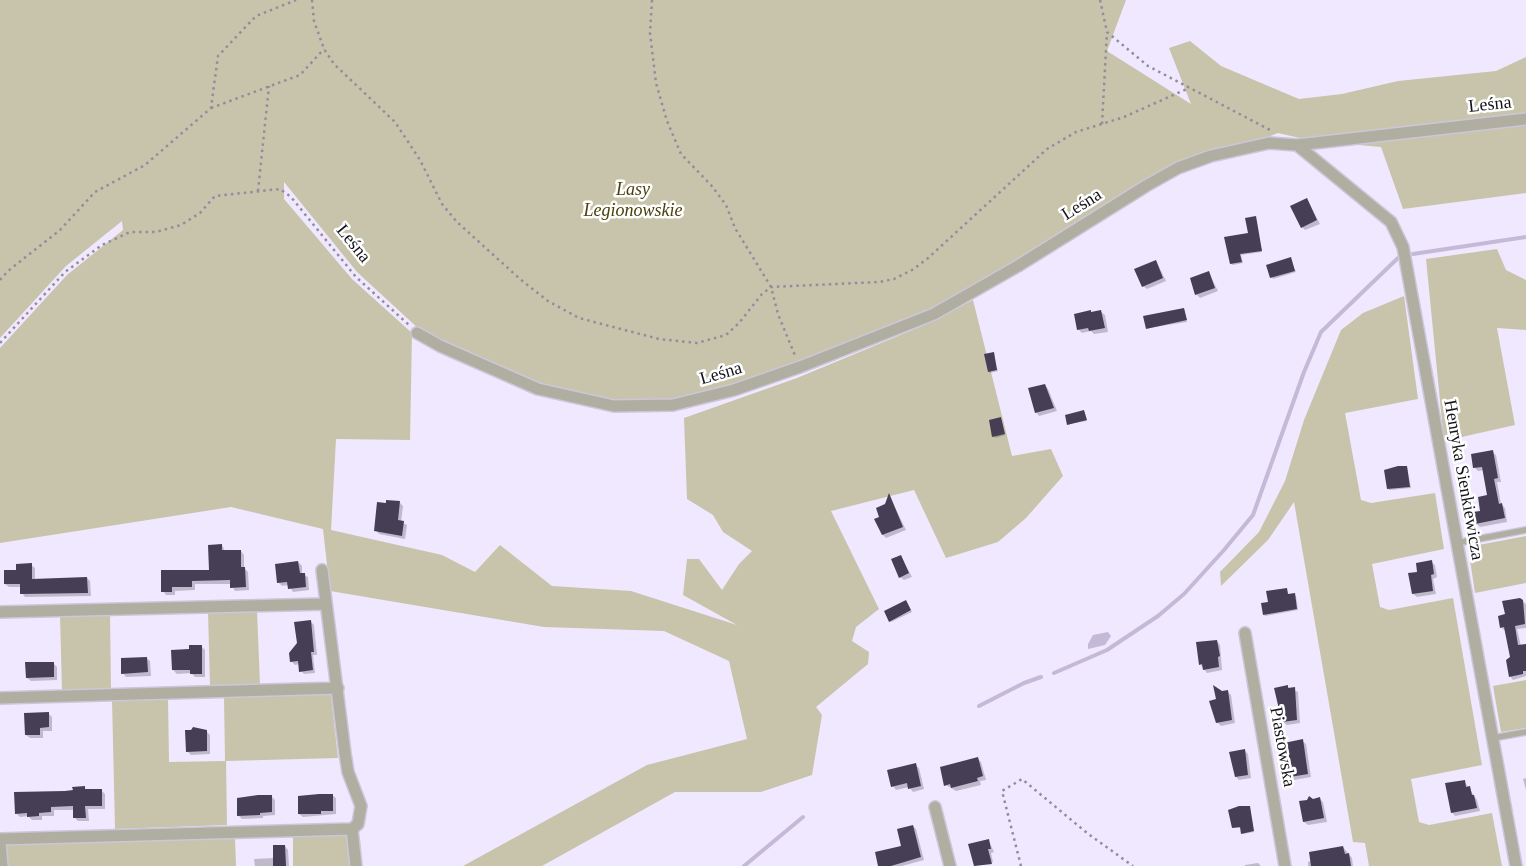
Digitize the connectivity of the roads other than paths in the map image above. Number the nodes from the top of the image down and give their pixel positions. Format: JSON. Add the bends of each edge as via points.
{"nodes":[{"id":1,"x":1526,"y":119,"type":"edge"},
{"id":2,"x":1297,"y":145,"type":"junction"},
{"id":3,"x":417,"y":333,"type":"road end"},
{"id":4,"x":1526,"y":530,"type":"edge"},
{"id":5,"x":1457,"y":543,"type":"junction"},
{"id":6,"x":322,"y":570,"type":"dead end"},
{"id":7,"x":326,"y":604,"type":"junction"},
{"id":8,"x":0,"y":612,"type":"edge"},
{"id":9,"x":1245,"y":633,"type":"dead end"},
{"id":10,"x":338,"y":688,"type":"junction"},
{"id":11,"x":0,"y":698,"type":"edge"},
{"id":12,"x":1526,"y":732,"type":"edge"},
{"id":13,"x":1493,"y":738,"type":"junction"},
{"id":14,"x":935,"y":807,"type":"dead end"},
{"id":15,"x":352,"y":829,"type":"junction"},
{"id":16,"x":0,"y":839,"type":"edge"},
{"id":17,"x":0,"y":843,"type":"edge"},
{"id":18,"x":2,"y":866,"type":"edge"},
{"id":19,"x":356,"y":866,"type":"edge"},
{"id":20,"x":950,"y":866,"type":"edge"},
{"id":21,"x":1285,"y":866,"type":"edge"},
{"id":22,"x":1516,"y":866,"type":"edge"}],
"edges":[{"from":1,"to":2,"type":"street","name":"Leśna"},
{"from":2,"to":3,"type":"street","name":"Leśna","via":[[1270,143],[1211,156],[1178,168],[934,314],[800,367],[734,390],[673,405],[614,406],[538,389]]},
{"from":2,"to":5,"type":"street","name":"Henryka Sienkiewicza","via":[[1391,222],[1403,247]]},
{"from":4,"to":5,"type":"lane"},
{"from":5,"to":13,"type":"street","name":"Henryka Sienkiewicza"},
{"from":6,"to":7,"type":"street"},
{"from":7,"to":8,"type":"street"},
{"from":7,"to":10,"type":"street"},
{"from":9,"to":21,"type":"street","name":"Piastowska"},
{"from":10,"to":11,"type":"street"},
{"from":10,"to":15,"type":"street","via":[[348,772],[361,806],[358,824]]},
{"from":12,"to":13,"type":"lane"},
{"from":13,"to":22,"type":"street","name":"Henryka Sienkiewicza"},
{"from":14,"to":20,"type":"street"},
{"from":15,"to":16,"type":"street"},
{"from":15,"to":19,"type":"street"},
{"from":17,"to":18,"type":"street"}]}
